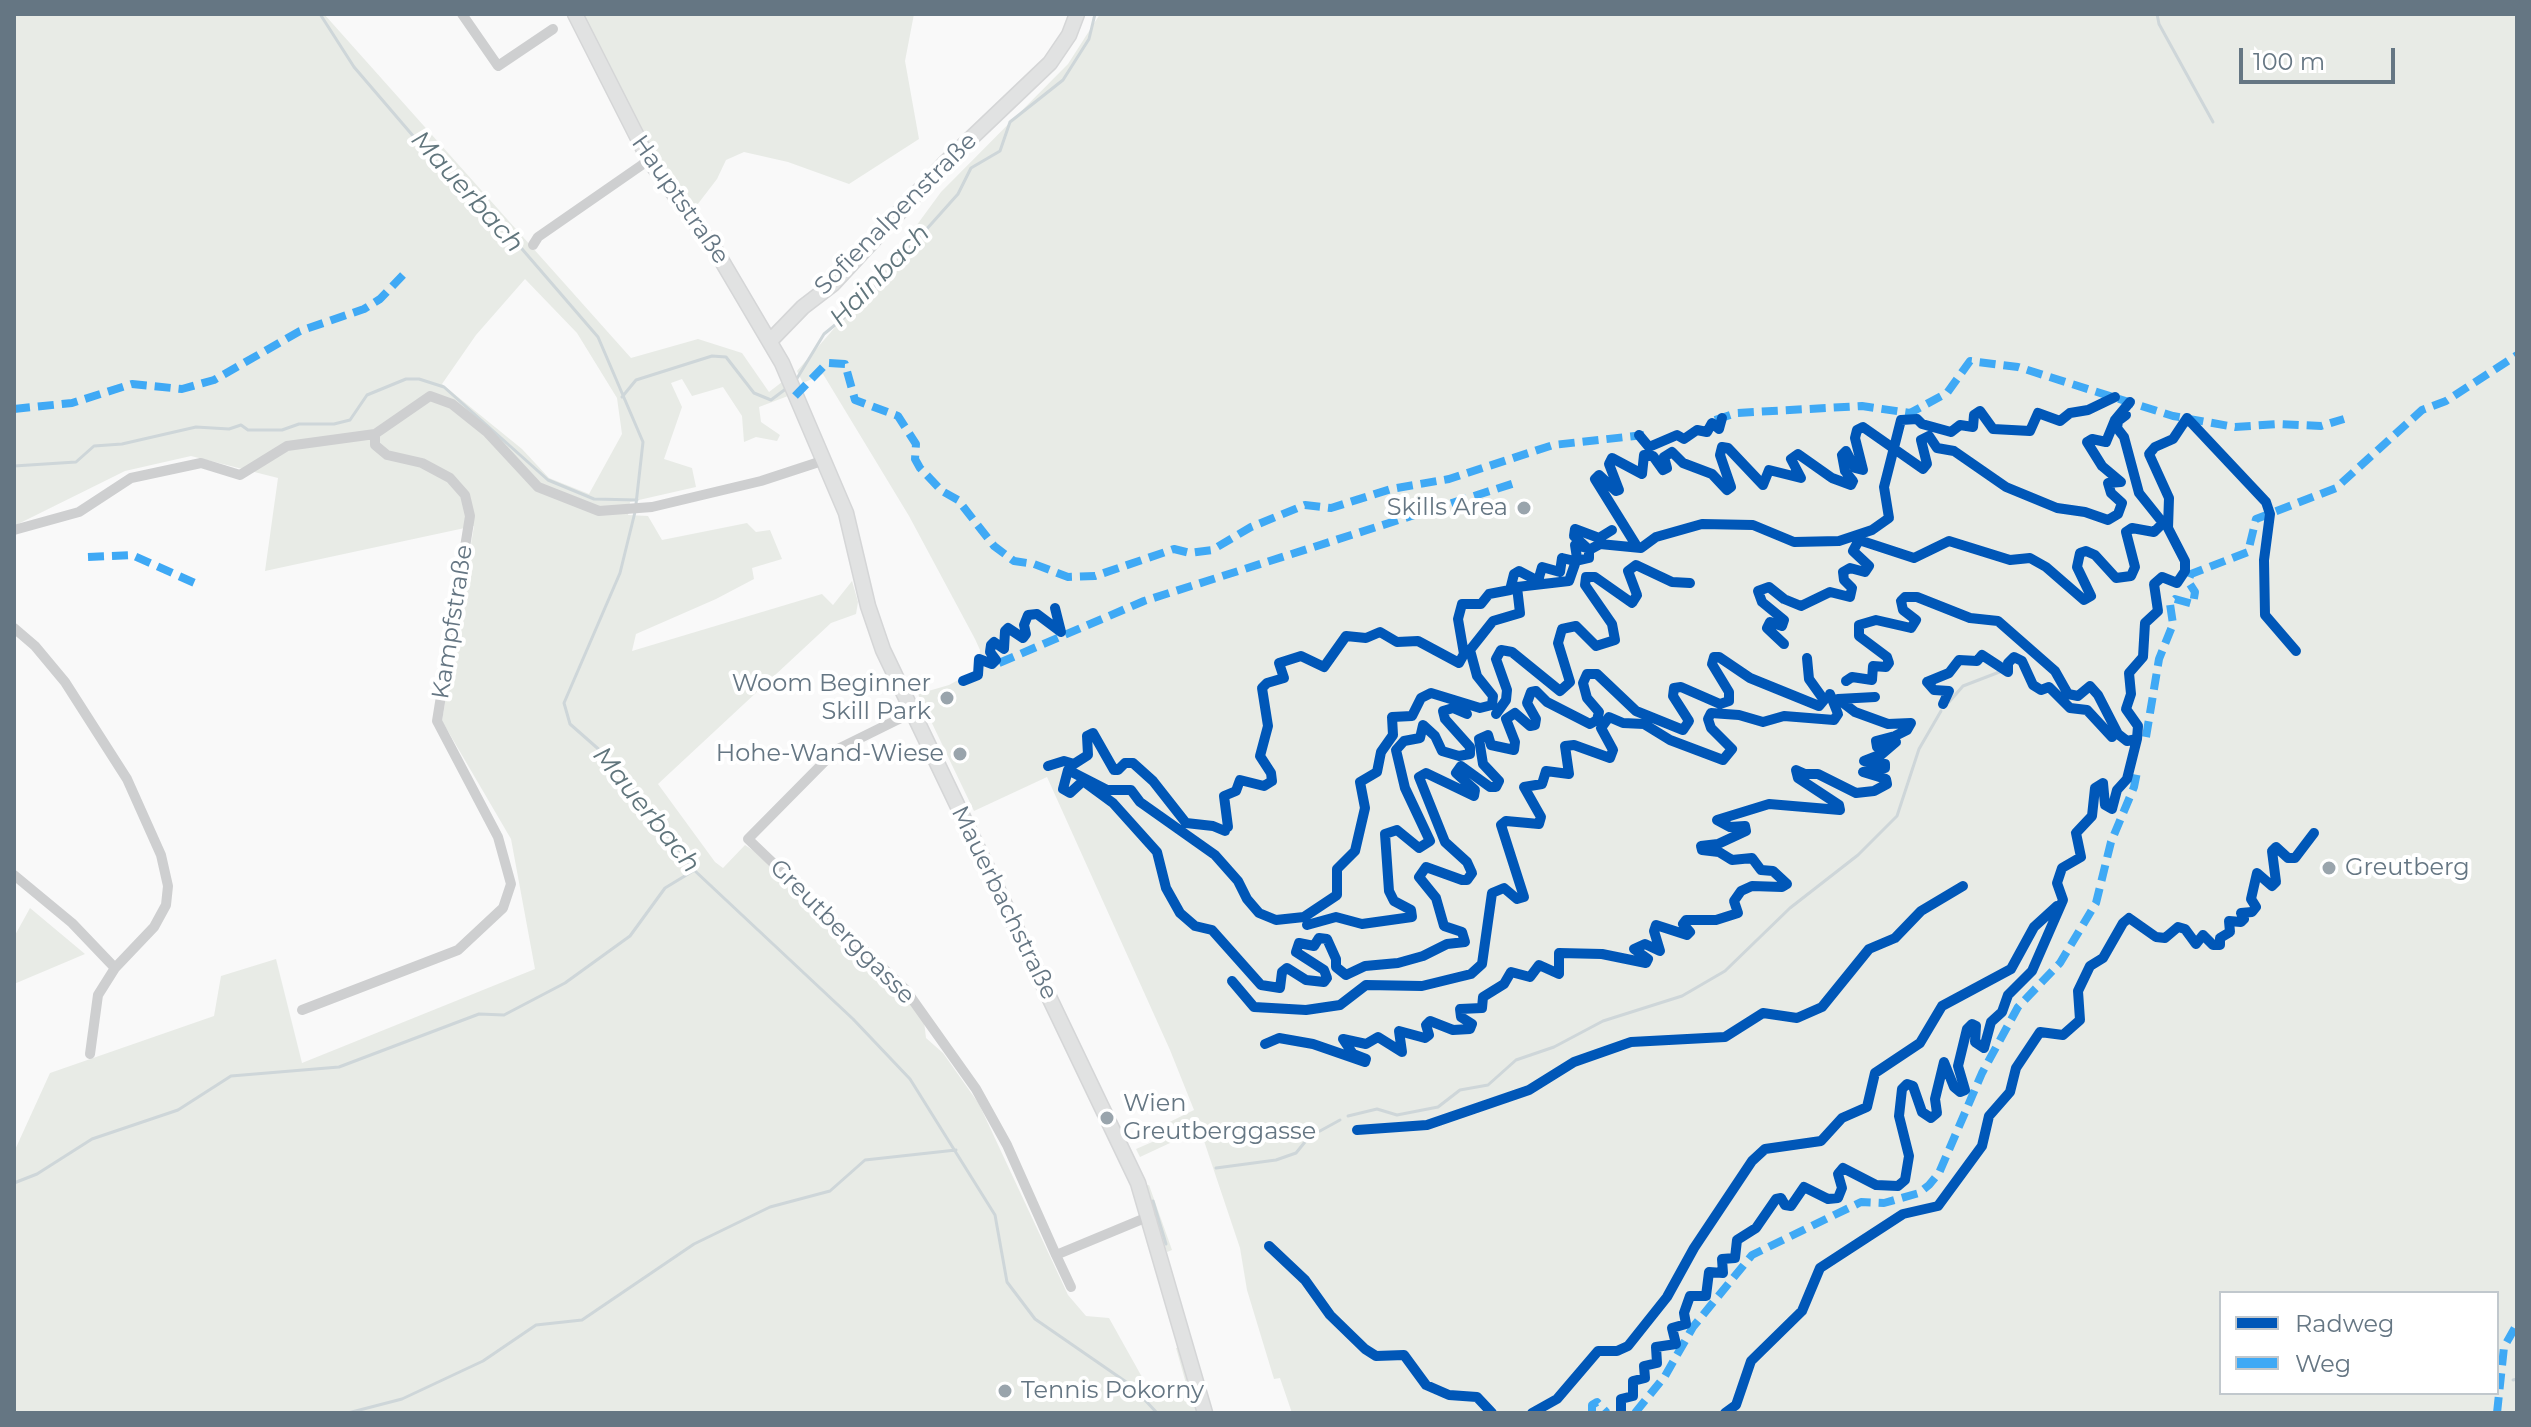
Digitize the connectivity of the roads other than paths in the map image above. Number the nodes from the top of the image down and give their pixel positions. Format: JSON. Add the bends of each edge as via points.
{"nodes":[{"id":1,"x":462,"y":14,"type":"edge"},
{"id":2,"x":575,"y":14,"type":"edge"},
{"id":3,"x":1077,"y":14,"type":"edge"},
{"id":4,"x":553,"y":29,"type":"dead end"},
{"id":5,"x":649,"y":160,"type":"junction"},
{"id":6,"x":533,"y":245,"type":"dead end"},
{"id":7,"x":771,"y":340,"type":"junction"},
{"id":8,"x":375,"y":434,"type":"junction"},
{"id":9,"x":822,"y":461,"type":"junction"},
{"id":10,"x":14,"y":530,"type":"edge"},
{"id":11,"x":14,"y":628,"type":"edge"},
{"id":12,"x":913,"y":712,"type":"junction"},
{"id":13,"x":14,"y":875,"type":"edge"},
{"id":14,"x":115,"y":968,"type":"junction"},
{"id":15,"x":302,"y":1010,"type":"dead end"},
{"id":16,"x":90,"y":1054,"type":"dead end"},
{"id":17,"x":1150,"y":1216,"type":"junction"},
{"id":18,"x":1056,"y":1255,"type":"junction"},
{"id":19,"x":1071,"y":1287,"type":"dead end"},
{"id":20,"x":1205,"y":1413,"type":"edge"}],
"edges":[{"from":1,"to":4,"type":"street","via":[[498,66]]},
{"from":2,"to":5,"type":"main road","name":"Hauptstraße"},
{"from":3,"to":7,"type":"main road","name":"Sofienalpenstraße","via":[[1050,63]]},
{"from":5,"to":6,"type":"street"},
{"from":5,"to":7,"type":"main road","name":"Hauptstraße","via":[[716,251]]},
{"from":7,"to":9,"type":"main road","name":"Mauerbachstraße"},
{"from":8,"to":9,"type":"street","via":[[430,396],[452,404],[487,432],[538,487],[580,505],[620,512],[761,481]]},
{"from":8,"to":10,"type":"street","via":[[287,446],[240,475],[201,463],[131,478],[79,512]]},
{"from":8,"to":15,"type":"street","name":"Kampfstraße","via":[[375,445],[387,455],[422,463],[450,478],[465,495],[470,516],[437,721],[498,837],[511,884],[503,908],[458,950]]},
{"from":9,"to":12,"type":"main road","name":"Mauerbachstraße","via":[[851,528],[878,638]]},
{"from":11,"to":14,"type":"street","via":[[35,646],[87,713],[136,795],[161,855],[166,905],[154,927]]},
{"from":12,"to":17,"type":"main road","name":"Mauerbachstraße"},
{"from":12,"to":18,"type":"street","name":"Greutberggasse","via":[[836,750],[748,839],[905,989],[976,1089]]},
{"from":13,"to":14,"type":"street"},
{"from":14,"to":16,"type":"street","via":[[98,995]]},
{"from":17,"to":18,"type":"street"},
{"from":17,"to":20,"type":"main road","name":"Mauerbachstraße"},
{"from":18,"to":19,"type":"street","name":"Greutberggasse"}]}
